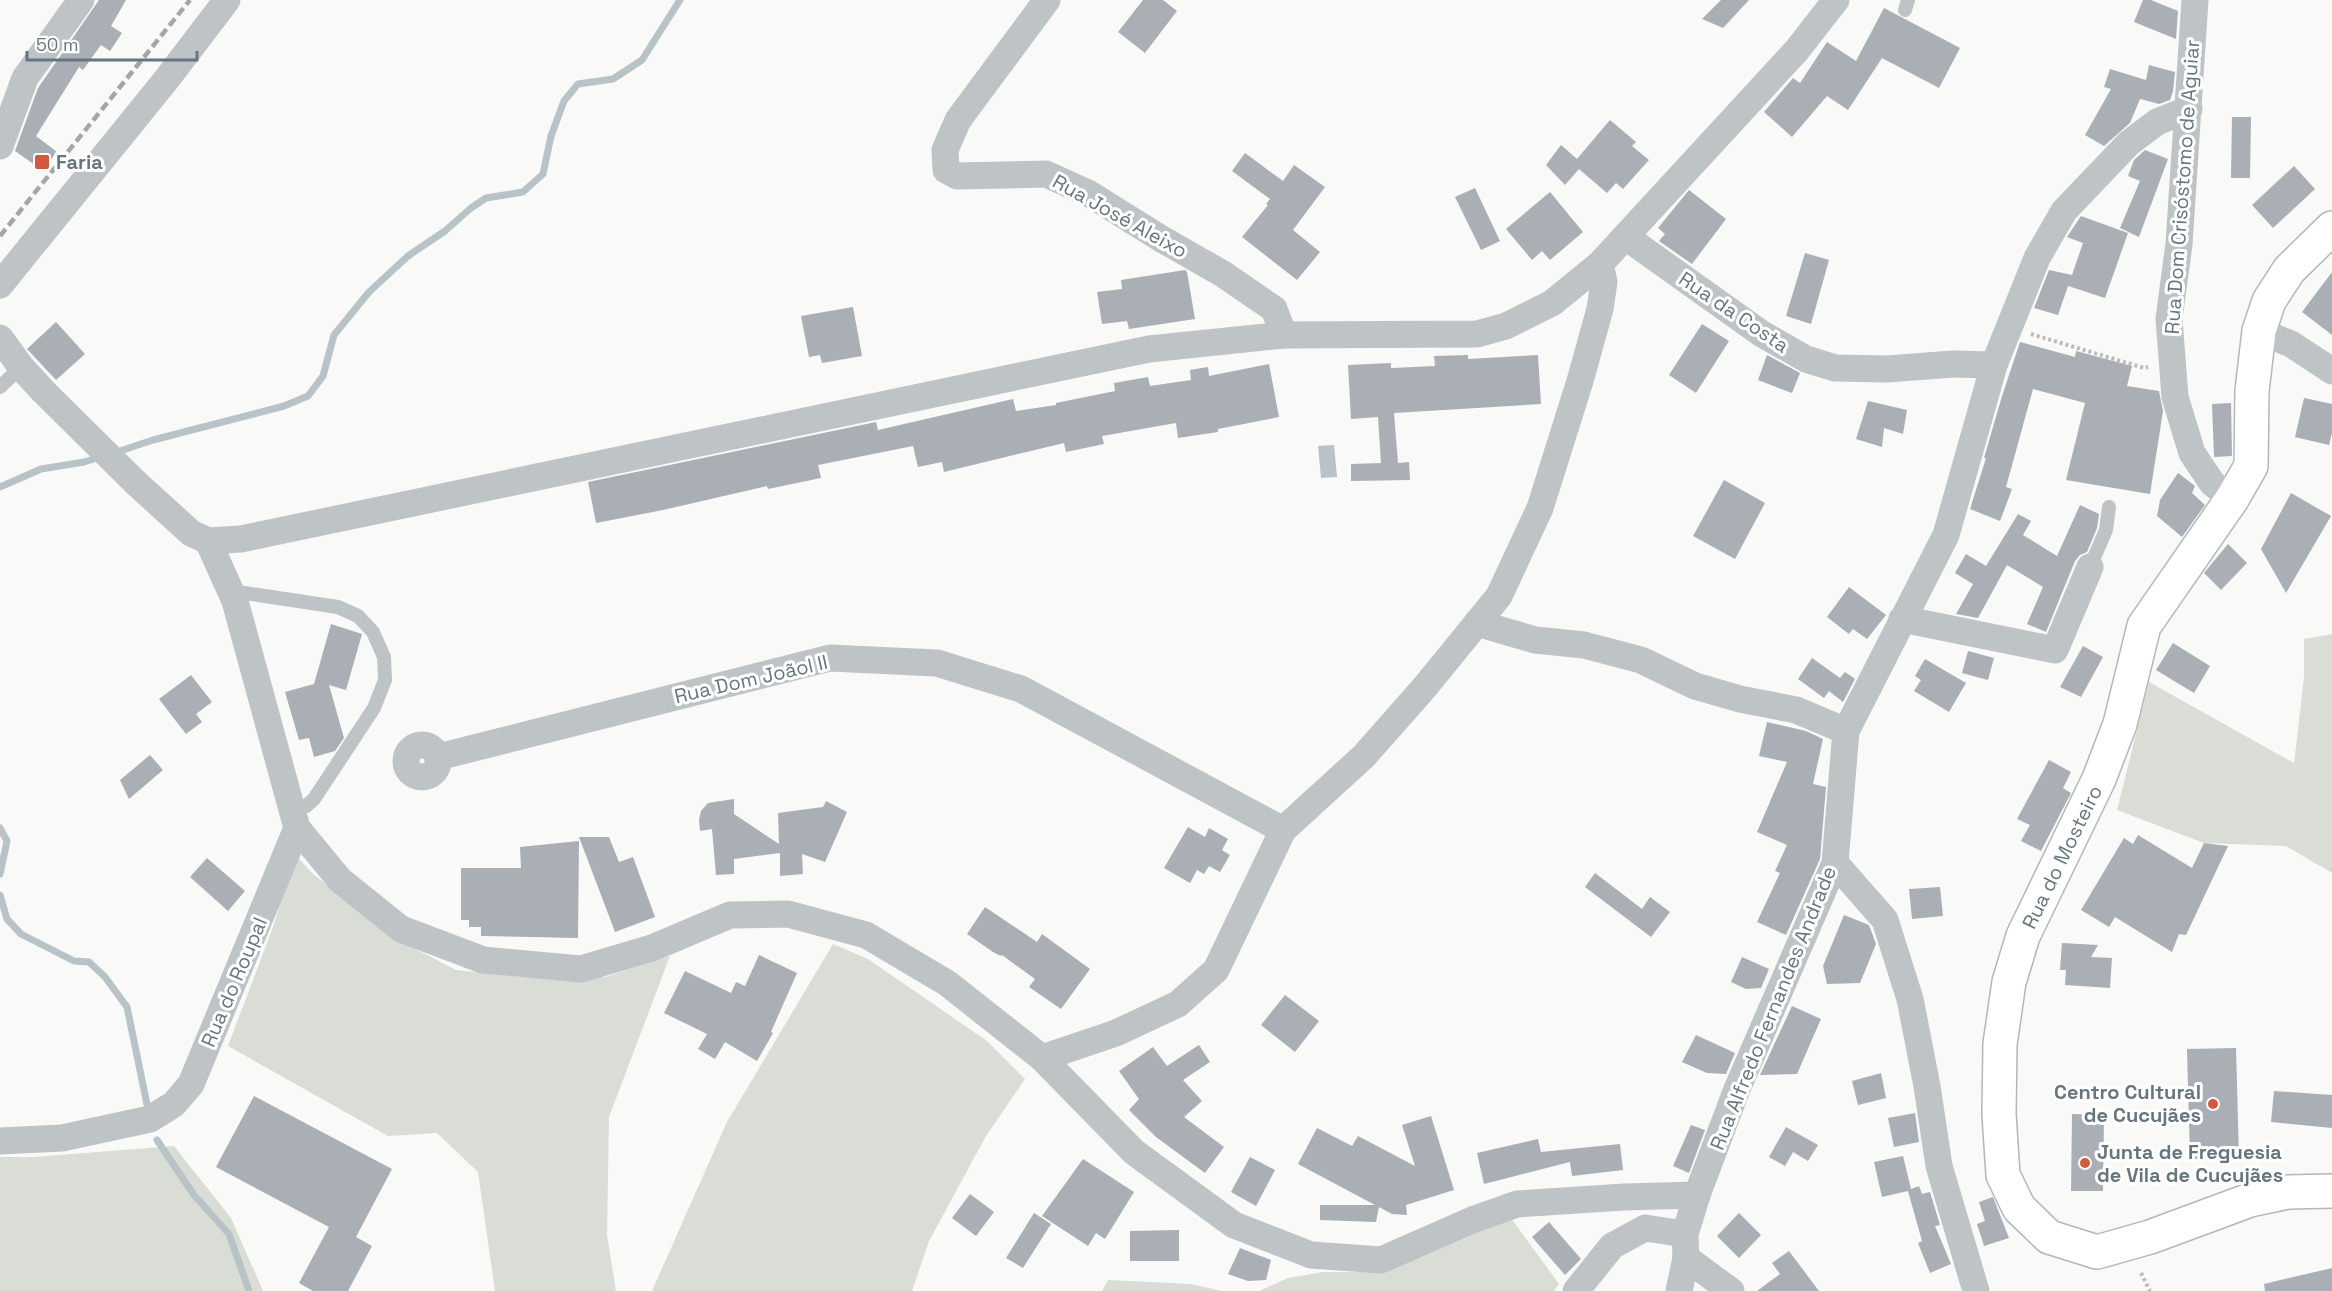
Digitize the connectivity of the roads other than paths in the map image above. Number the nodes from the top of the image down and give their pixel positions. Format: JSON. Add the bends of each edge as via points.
{"nodes":[{"id":1,"x":81,"y":0,"type":"edge"},
{"id":2,"x":227,"y":0,"type":"edge"},
{"id":3,"x":1047,"y":0,"type":"edge"},
{"id":4,"x":1836,"y":0,"type":"edge"},
{"id":5,"x":2195,"y":0,"type":"edge"},
{"id":6,"x":2189,"y":109,"type":"junction"},
{"id":7,"x":0,"y":146,"type":"edge"},
{"id":8,"x":2332,"y":228,"type":"edge"},
{"id":9,"x":1626,"y":237,"type":"junction"},
{"id":10,"x":1600,"y":264,"type":"junction"},
{"id":11,"x":0,"y":285,"type":"edge"},
{"id":12,"x":2259,"y":331,"type":"junction"},
{"id":13,"x":1284,"y":335,"type":"junction"},
{"id":14,"x":0,"y":338,"type":"edge"},
{"id":15,"x":1994,"y":365,"type":"junction"},
{"id":16,"x":21,"y":367,"type":"junction"},
{"id":17,"x":2332,"y":371,"type":"edge"},
{"id":18,"x":0,"y":387,"type":"edge"},
{"id":19,"x":2232,"y":500,"type":"junction"},
{"id":20,"x":2109,"y":507,"type":"dead end"},
{"id":21,"x":208,"y":542,"type":"junction"},
{"id":22,"x":2090,"y":567,"type":"joint"},
{"id":23,"x":231,"y":591,"type":"junction"},
{"id":24,"x":1902,"y":619,"type":"junction"},
{"id":25,"x":1477,"y":623,"type":"junction"},
{"id":26,"x":1846,"y":731,"type":"junction"},
{"id":27,"x":438,"y":757,"type":"dead end"},
{"id":28,"x":294,"y":820,"type":"junction"},
{"id":29,"x":1283,"y":830,"type":"junction"},
{"id":30,"x":1835,"y":863,"type":"junction"},
{"id":31,"x":1042,"y":1058,"type":"junction"},
{"id":32,"x":0,"y":1141,"type":"edge"},
{"id":33,"x":2332,"y":1191,"type":"edge"},
{"id":34,"x":1697,"y":1195,"type":"junction"},
{"id":35,"x":1686,"y":1246,"type":"junction"},
{"id":36,"x":1576,"y":1291,"type":"edge"},
{"id":37,"x":1679,"y":1291,"type":"edge"},
{"id":38,"x":1731,"y":1291,"type":"edge"},
{"id":39,"x":1976,"y":1291,"type":"edge"}],
"edges":[{"from":1,"to":7,"type":"street","via":[[25,78]]},
{"from":2,"to":11,"type":"street"},
{"from":3,"to":13,"type":"street","name":"Rua José Aleixo","via":[[958,120],[945,150],[946,170],[957,176],[1046,174],[1088,194],[1274,309]]},
{"from":4,"to":9,"type":"street","via":[[1797,50]]},
{"from":5,"to":6,"type":"street","name":"Rua Dom Crisóstomo de Aguiar"},
{"from":6,"to":15,"type":"street","name":"Rua Alfredo Fernandes Andrade","via":[[2157,122],[2129,143],[2064,211],[2037,258]]},
{"from":6,"to":19,"type":"street","name":"Rua Dom Crisóstomo de Aguiar","via":[[2169,319],[2175,397],[2192,453],[2212,483]]},
{"from":8,"to":12,"type":"main road","name":"Rua do Mosteiro","via":[[2289,270],[2269,301]]},
{"from":9,"to":10,"type":"street"},
{"from":9,"to":15,"type":"street","name":"Rua da Costa","via":[[1762,334],[1834,368]]},
{"from":10,"to":13,"type":"street","via":[[1552,303],[1506,326],[1476,334]]},
{"from":10,"to":25,"type":"street","via":[[1604,282],[1600,309],[1540,508],[1499,596]]},
{"from":12,"to":17,"type":"street","via":[[2291,344]]},
{"from":12,"to":19,"type":"main road","name":"Rua do Mosteiro","via":[[2252,392],[2251,466]]},
{"from":13,"to":21,"type":"street","via":[[1149,349],[241,539]]},
{"from":14,"to":16,"type":"street"},
{"from":15,"to":24,"type":"street","name":"Rua Alfredo Fernandes Andrade","via":[[1946,535]]},
{"from":16,"to":18,"type":"lane"},
{"from":16,"to":21,"type":"street","via":[[136,483],[191,532]]},
{"from":19,"to":33,"type":"main road","name":"Rua do Mosteiro","via":[[2144,626],[2120,724],[2099,779],[2023,936],[2009,982],[2000,1044],[2003,1176],[2019,1208],[2049,1237],[2097,1252],[2250,1200],[2288,1192]]},
{"from":20,"to":22,"type":"lane","via":[[2106,530]]},
{"from":21,"to":23,"type":"street"},
{"from":22,"to":24,"type":"street","via":[[2055,650]]},
{"from":23,"to":28,"type":"street","via":[[262,692]]},
{"from":23,"to":28,"type":"lane","via":[[338,607],[358,616],[374,633],[384,657],[385,680],[374,708],[314,800]]},
{"from":24,"to":26,"type":"street","name":"Rua Alfredo Fernandes Andrade"},
{"from":25,"to":26,"type":"street","via":[[1535,640],[1584,645],[1641,660],[1695,686],[1796,710]]},
{"from":25,"to":29,"type":"street","via":[[1364,756]]},
{"from":26,"to":30,"type":"street","name":"Rua Alfredo Fernandes Andrade"},
{"from":27,"to":29,"type":"street","name":"Rua Dom Joãol II","via":[[830,658],[937,663],[1022,689]]},
{"from":28,"to":31,"type":"street","via":[[340,879],[401,929],[483,960],[581,969],[652,948],[730,915],[788,914],[866,934],[947,983]]},
{"from":28,"to":32,"type":"street","name":"Rua do Roupal","via":[[191,1084],[174,1104],[150,1119],[62,1138]]},
{"from":29,"to":31,"type":"street","via":[[1216,970],[1178,1004],[1116,1033]]},
{"from":30,"to":34,"type":"street","name":"Rua Alfredo Fernandes Andrade","via":[[1737,1089]]},
{"from":30,"to":39,"type":"street","via":[[1885,920],[1910,999],[1939,1166]]},
{"from":31,"to":34,"type":"street","via":[[1134,1152],[1161,1172],[1234,1225],[1311,1256],[1381,1260],[1517,1204]]},
{"from":34,"to":35,"type":"street","name":"Rua Alfredo Fernandes Andrade"},
{"from":35,"to":36,"type":"street","via":[[1645,1228],[1612,1246]]},
{"from":35,"to":37,"type":"street","name":"Rua Alfredo Fernandes Andrade"},
{"from":35,"to":38,"type":"street"}]}
